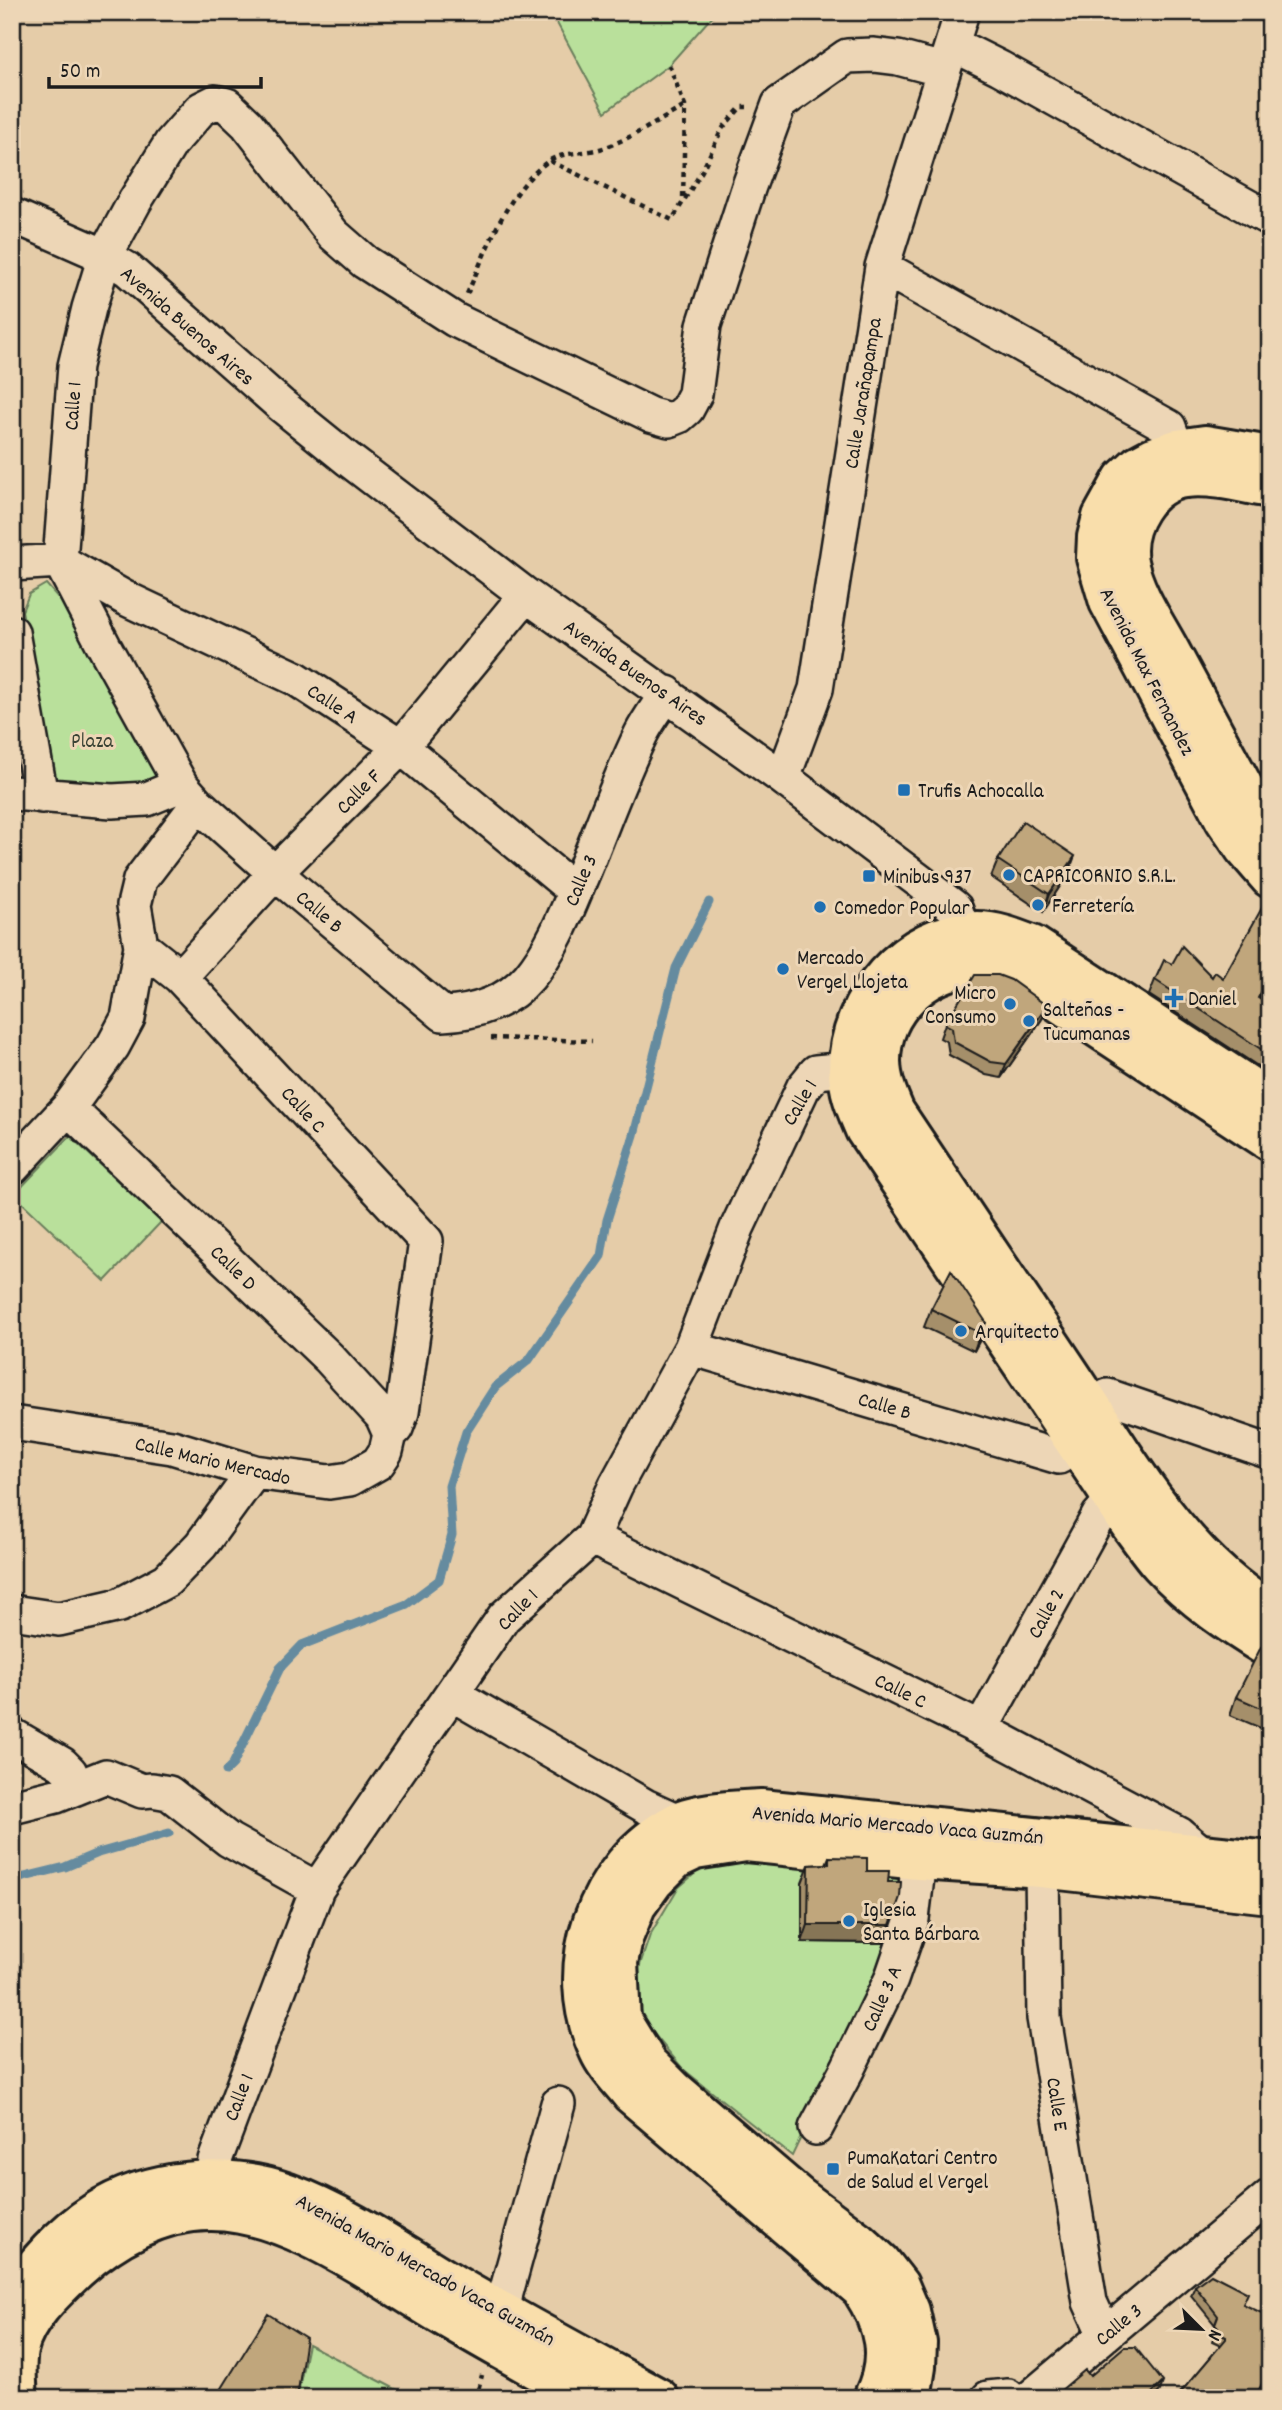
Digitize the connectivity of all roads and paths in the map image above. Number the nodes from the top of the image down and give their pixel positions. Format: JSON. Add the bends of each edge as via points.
{"nodes":[{"id":1,"x":962,"y":12,"type":"edge"},
{"id":2,"x":948,"y":57,"type":"junction"},
{"id":3,"x":669,"y":65,"type":"dead end"},
{"id":4,"x":779,"y":104,"type":"junction"},
{"id":5,"x":685,"y":106,"type":"junction"},
{"id":6,"x":549,"y":160,"type":"junction"},
{"id":7,"x":683,"y":202,"type":"junction"},
{"id":8,"x":12,"y":215,"type":"edge"},
{"id":9,"x":1270,"y":219,"type":"edge"},
{"id":10,"x":105,"y":256,"type":"junction"},
{"id":11,"x":882,"y":267,"type":"junction"},
{"id":12,"x":455,"y":320,"type":"junction"},
{"id":13,"x":1270,"y":456,"type":"edge"},
{"id":14,"x":1180,"y":463,"type":"junction"},
{"id":15,"x":1270,"y":488,"type":"edge"},
{"id":16,"x":60,"y":561,"type":"junction"},
{"id":17,"x":12,"y":564,"type":"edge"},
{"id":18,"x":526,"y":595,"type":"junction"},
{"id":19,"x":12,"y":632,"type":"edge"},
{"id":20,"x":667,"y":693,"type":"junction"},
{"id":21,"x":401,"y":747,"type":"junction"},
{"id":22,"x":783,"y":778,"type":"junction"},
{"id":23,"x":27,"y":794,"type":"edge"},
{"id":24,"x":190,"y":794,"type":"junction"},
{"id":25,"x":1261,"y":835,"type":"edge"},
{"id":26,"x":275,"y":873,"type":"junction"},
{"id":27,"x":1270,"y":878,"type":"edge"},
{"id":28,"x":575,"y":891,"type":"junction"},
{"id":29,"x":141,"y":946,"type":"junction"},
{"id":30,"x":964,"y":949,"type":"junction"},
{"id":31,"x":180,"y":977,"type":"junction"},
{"id":32,"x":443,"y":1014,"type":"joint"},
{"id":33,"x":483,"y":1038,"type":"dead end"},
{"id":34,"x":592,"y":1041,"type":"dead end"},
{"id":35,"x":848,"y":1069,"type":"junction"},
{"id":36,"x":1270,"y":1100,"type":"edge"},
{"id":37,"x":68,"y":1108,"type":"junction"},
{"id":38,"x":1270,"y":1141,"type":"edge"},
{"id":39,"x":12,"y":1168,"type":"edge"},
{"id":40,"x":691,"y":1348,"type":"junction"},
{"id":41,"x":1093,"y":1408,"type":"junction"},
{"id":42,"x":12,"y":1423,"type":"edge"},
{"id":43,"x":390,"y":1434,"type":"junction"},
{"id":44,"x":1078,"y":1445,"type":"junction"},
{"id":45,"x":1270,"y":1452,"type":"edge"},
{"id":46,"x":254,"y":1472,"type":"junction"},
{"id":47,"x":1128,"y":1490,"type":"junction"},
{"id":48,"x":592,"y":1538,"type":"junction"},
{"id":49,"x":1270,"y":1611,"type":"edge"},
{"id":50,"x":12,"y":1612,"type":"edge"},
{"id":51,"x":1270,"y":1649,"type":"edge"},
{"id":52,"x":452,"y":1693,"type":"junction"},
{"id":53,"x":981,"y":1729,"type":"junction"},
{"id":54,"x":12,"y":1735,"type":"edge"},
{"id":55,"x":76,"y":1788,"type":"junction"},
{"id":56,"x":12,"y":1807,"type":"edge"},
{"id":57,"x":686,"y":1836,"type":"junction"},
{"id":58,"x":1043,"y":1852,"type":"junction"},
{"id":59,"x":919,"y":1860,"type":"junction"},
{"id":60,"x":1270,"y":1861,"type":"edge"},
{"id":61,"x":1200,"y":1870,"type":"junction"},
{"id":62,"x":317,"y":1889,"type":"junction"},
{"id":63,"x":1270,"y":1894,"type":"edge"},
{"id":64,"x":558,"y":2104,"type":"dead end"},
{"id":65,"x":816,"y":2128,"type":"dead end"},
{"id":66,"x":211,"y":2195,"type":"junction"},
{"id":67,"x":1266,"y":2204,"type":"edge"},
{"id":68,"x":12,"y":2296,"type":"edge"},
{"id":69,"x":495,"y":2327,"type":"junction"},
{"id":70,"x":1105,"y":2335,"type":"junction"},
{"id":71,"x":898,"y":2395,"type":"edge"},
{"id":72,"x":18,"y":2398,"type":"edge"},
{"id":73,"x":588,"y":2398,"type":"edge"},
{"id":74,"x":659,"y":2398,"type":"edge"},
{"id":75,"x":988,"y":2398,"type":"edge"},
{"id":76,"x":1010,"y":2398,"type":"edge"},
{"id":77,"x":1030,"y":2398,"type":"edge"}],
"edges":[{"from":1,"to":2,"type":"street","name":"Calle Jarañapampa"},
{"from":2,"to":4,"type":"street","via":[[847,56]]},
{"from":2,"to":9,"type":"street","via":[[1000,68]]},
{"from":2,"to":11,"type":"street","name":"Calle Jarañapampa"},
{"from":3,"to":5,"type":"path"},
{"from":4,"to":7,"type":"path","via":[[741,107],[722,129]]},
{"from":4,"to":12,"type":"street","via":[[704,325],[695,394],[679,416],[669,420],[651,415]]},
{"from":5,"to":6,"type":"path","via":[[599,150]]},
{"from":5,"to":7,"type":"path"},
{"from":6,"to":7,"type":"path","via":[[672,220]]},
{"from":6,"to":12,"type":"path","via":[[507,208]]},
{"from":8,"to":10,"type":"street","name":"Avenida Buenos Aires"},
{"from":10,"to":12,"type":"street","name":"Calle 1","via":[[172,143],[201,109],[215,102],[227,105],[247,124],[333,234],[365,262]]},
{"from":10,"to":16,"type":"street","name":"Calle 1","via":[[75,366]]},
{"from":10,"to":18,"type":"street","name":"Avenida Buenos Aires","via":[[127,269],[281,405]]},
{"from":11,"to":14,"type":"street","via":[[1168,426]]},
{"from":11,"to":22,"type":"street","name":"Calle Jarañapampa","via":[[816,689]]},
{"from":13,"to":14,"type":"main road","name":"Avenida Max Fernandez","via":[[1205,445]]},
{"from":14,"to":15,"type":"main road","name":"Avenida Max Fernandez","via":[[1213,477]]},
{"from":14,"to":25,"type":"main road","name":"Avenida Max Fernandez","via":[[1170,482],[1137,511],[1127,538],[1128,563],[1143,601],[1250,799]]},
{"from":16,"to":17,"type":"street"},
{"from":16,"to":21,"type":"street","name":"Calle A","via":[[125,598],[295,678]]},
{"from":16,"to":24,"type":"street","name":"Calle B","via":[[105,649]]},
{"from":18,"to":20,"type":"street","name":"Avenida Buenos Aires"},
{"from":18,"to":21,"type":"street","name":"Calle F"},
{"from":19,"to":23,"type":"street"},
{"from":20,"to":22,"type":"street","name":"Avenida Buenos Aires"},
{"from":20,"to":28,"type":"street","name":"Calle 3","via":[[642,733]]},
{"from":21,"to":26,"type":"street","name":"Calle F"},
{"from":21,"to":28,"type":"street","name":"Calle A"},
{"from":22,"to":30,"type":"street","name":"Avenida Buenos Aires","via":[[955,908]]},
{"from":23,"to":24,"type":"street","via":[[112,801]]},
{"from":24,"to":26,"type":"street","name":"Calle B"},
{"from":24,"to":29,"type":"street","via":[[140,880],[134,905]]},
{"from":25,"to":27,"type":"main road","name":"Avenida Max Fernandez"},
{"from":26,"to":31,"type":"street","name":"Calle F"},
{"from":26,"to":32,"type":"street","name":"Calle B"},
{"from":28,"to":32,"type":"street","name":"Calle 3","via":[[549,948],[529,978],[489,1006]]},
{"from":29,"to":31,"type":"street","name":"Calle C"},
{"from":29,"to":37,"type":"street","via":[[128,1018]]},
{"from":30,"to":35,"type":"main road","via":[[934,940],[889,969],[867,998],[853,1034]]},
{"from":30,"to":36,"type":"main road","via":[[979,930],[1034,946]]},
{"from":30,"to":38,"type":"main road","via":[[989,965],[1016,974]]},
{"from":30,"to":41,"type":"main road","via":[[948,970],[923,982],[906,998],[888,1026],[881,1060],[885,1088],[895,1112]]},
{"from":31,"to":43,"type":"street","name":"Calle C","via":[[426,1241],[402,1412]]},
{"from":33,"to":34,"type":"path"},
{"from":35,"to":40,"type":"street","name":"Calle 1","via":[[816,1072],[803,1088],[737,1228]]},
{"from":35,"to":44,"type":"main road","via":[[851,1096],[865,1130]]},
{"from":37,"to":39,"type":"street"},
{"from":37,"to":43,"type":"street","name":"Calle D","via":[[329,1358],[382,1416]]},
{"from":40,"to":44,"type":"street","name":"Calle B","via":[[1059,1457]]},
{"from":40,"to":48,"type":"street","name":"Calle 1"},
{"from":41,"to":45,"type":"street","via":[[1108,1396]]},
{"from":41,"to":47,"type":"main road"},
{"from":42,"to":46,"type":"street","name":"Calle Mario Mercado","via":[[172,1447]]},
{"from":43,"to":46,"type":"street","name":"Calle Mario Mercado","via":[[377,1463],[350,1479],[329,1482]]},
{"from":44,"to":47,"type":"main road"},
{"from":46,"to":50,"type":"street","via":[[201,1545],[167,1580],[120,1605],[60,1619]]},
{"from":47,"to":49,"type":"main road","via":[[1214,1570]]},
{"from":47,"to":51,"type":"main road","via":[[1131,1526],[1161,1565],[1231,1625]]},
{"from":47,"to":53,"type":"street","name":"Calle 2","via":[[1099,1515]]},
{"from":48,"to":52,"type":"street","name":"Calle 1","via":[[505,1617]]},
{"from":48,"to":53,"type":"street","name":"Calle C"},
{"from":52,"to":57,"type":"street"},
{"from":52,"to":62,"type":"street","name":"Calle 1"},
{"from":53,"to":61,"type":"street","name":"Calle C","via":[[1179,1834]]},
{"from":54,"to":55,"type":"street","via":[[62,1764]]},
{"from":55,"to":56,"type":"street"},
{"from":55,"to":62,"type":"street","via":[[106,1776],[142,1791],[169,1793],[229,1840]]},
{"from":57,"to":58,"type":"main road","name":"Avenida Mario Mercado Vaca Guzmán","via":[[735,1810],[761,1810]]},
{"from":57,"to":59,"type":"main road","name":"Avenida Mario Mercado Vaca Guzmán"},
{"from":57,"to":71,"type":"main road","name":"Avenida Mario Mercado Vaca Guzmán","via":[[676,1859],[636,1906],[623,1938],[600,2054],[631,2094],[861,2289],[883,2332]]},
{"from":58,"to":59,"type":"main road","name":"Avenida Mario Mercado Vaca Guzmán"},
{"from":58,"to":61,"type":"main road","name":"Avenida Mario Mercado Vaca Guzmán"},
{"from":58,"to":70,"type":"street","name":"Calle E","via":[[1044,2018],[1090,2302]]},
{"from":59,"to":65,"type":"street","name":"Calle 3 A","via":[[912,1919],[891,1980]]},
{"from":60,"to":61,"type":"main road","name":"Avenida Mario Mercado Vaca Guzmán"},
{"from":61,"to":63,"type":"main road","name":"Avenida Mario Mercado Vaca Guzmán"},
{"from":62,"to":66,"type":"street","name":"Calle 1","via":[[215,2160]]},
{"from":64,"to":69,"type":"street"},
{"from":66,"to":68,"type":"main road","name":"Avenida Mario Mercado Vaca Guzmán","via":[[160,2185],[123,2197],[93,2213],[36,2264]]},
{"from":66,"to":69,"type":"main road","name":"Avenida Mario Mercado Vaca Guzmán","via":[[241,2183],[285,2192],[324,2208]]},
{"from":66,"to":72,"type":"main road","name":"Avenida Mario Mercado Vaca Guzmán","via":[[125,2234],[62,2284],[33,2318],[18,2348]]},
{"from":67,"to":70,"type":"street","name":"Calle 3"},
{"from":69,"to":73,"type":"main road","name":"Avenida Mario Mercado Vaca Guzmán"},
{"from":69,"to":74,"type":"main road","name":"Avenida Mario Mercado Vaca Guzmán"},
{"from":70,"to":77,"type":"street","name":"Calle 3"},
{"from":75,"to":76,"type":"street"}]}
